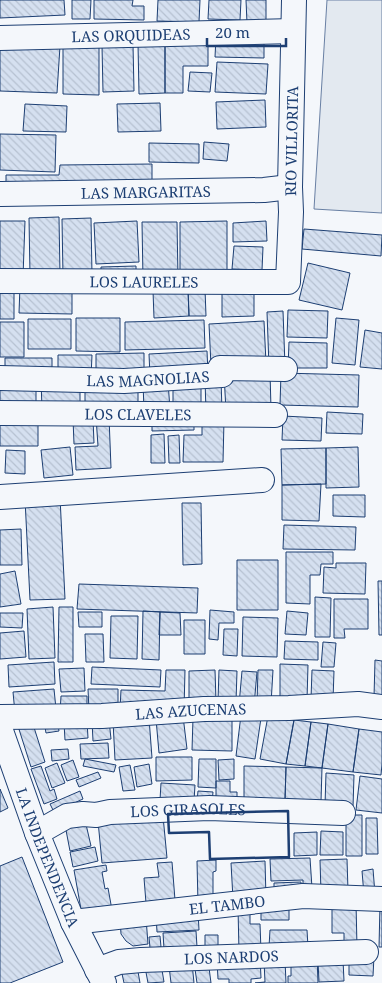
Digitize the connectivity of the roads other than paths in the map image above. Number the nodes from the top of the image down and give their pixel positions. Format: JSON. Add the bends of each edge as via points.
{"nodes":[{"id":1,"x":294,"y":0,"type":"edge"},
{"id":2,"x":293,"y":31,"type":"junction"},
{"id":3,"x":0,"y":38,"type":"edge"},
{"id":4,"x":290,"y":187,"type":"junction"},
{"id":5,"x":1,"y":194,"type":"dead end"},
{"id":6,"x":0,"y":281,"type":"edge"},
{"id":7,"x":288,"y":282,"type":"joint"},
{"id":8,"x":285,"y":369,"type":"dead end"},
{"id":9,"x":0,"y":378,"type":"edge"},
{"id":10,"x":0,"y":414,"type":"edge"},
{"id":11,"x":274,"y":415,"type":"dead end"},
{"id":12,"x":262,"y":480,"type":"dead end"},
{"id":13,"x":0,"y":497,"type":"edge"},
{"id":14,"x":382,"y":707,"type":"edge"},
{"id":15,"x":0,"y":718,"type":"edge"},
{"id":16,"x":0,"y":728,"type":"edge"},
{"id":17,"x":343,"y":813,"type":"dead end"},
{"id":18,"x":38,"y":833,"type":"junction"},
{"id":19,"x":382,"y":899,"type":"edge"},
{"id":20,"x":73,"y":922,"type":"junction"},
{"id":21,"x":366,"y":952,"type":"dead end"},
{"id":22,"x":101,"y":976,"type":"edge"}],
"edges":[{"from":1,"to":2,"type":"street","name":"RIO VILLORITA"},
{"from":2,"to":3,"type":"street","name":"LAS ORQUIDEAS"},
{"from":2,"to":4,"type":"street","name":"RIO VILLORITA"},
{"from":4,"to":5,"type":"street","name":"LAS MARGARITAS"},
{"from":4,"to":7,"type":"street","name":"RIO VILLORITA"},
{"from":6,"to":7,"type":"street","name":"LOS LAURELES"},
{"from":8,"to":9,"type":"street","name":"LAS MAGNOLIAS","via":[[220,368],[222,375],[124,380]]},
{"from":10,"to":11,"type":"street","name":"LOS CLAVELES"},
{"from":12,"to":13,"type":"street"},
{"from":14,"to":15,"type":"street","name":"LAS AZUCENAS","via":[[358,704]]},
{"from":16,"to":18,"type":"street","name":"LA INDEPENDENCIA"},
{"from":17,"to":18,"type":"street","name":"LOS GIRASOLES","via":[[210,808],[110,812],[67,816]]},
{"from":18,"to":20,"type":"street","name":"LA INDEPENDENCIA"},
{"from":19,"to":20,"type":"street","name":"EL TAMBO","via":[[303,896]]},
{"from":20,"to":22,"type":"street","name":"LA INDEPENDENCIA"},
{"from":21,"to":22,"type":"street","name":"LOS NARDOS","via":[[118,962]]}]}
